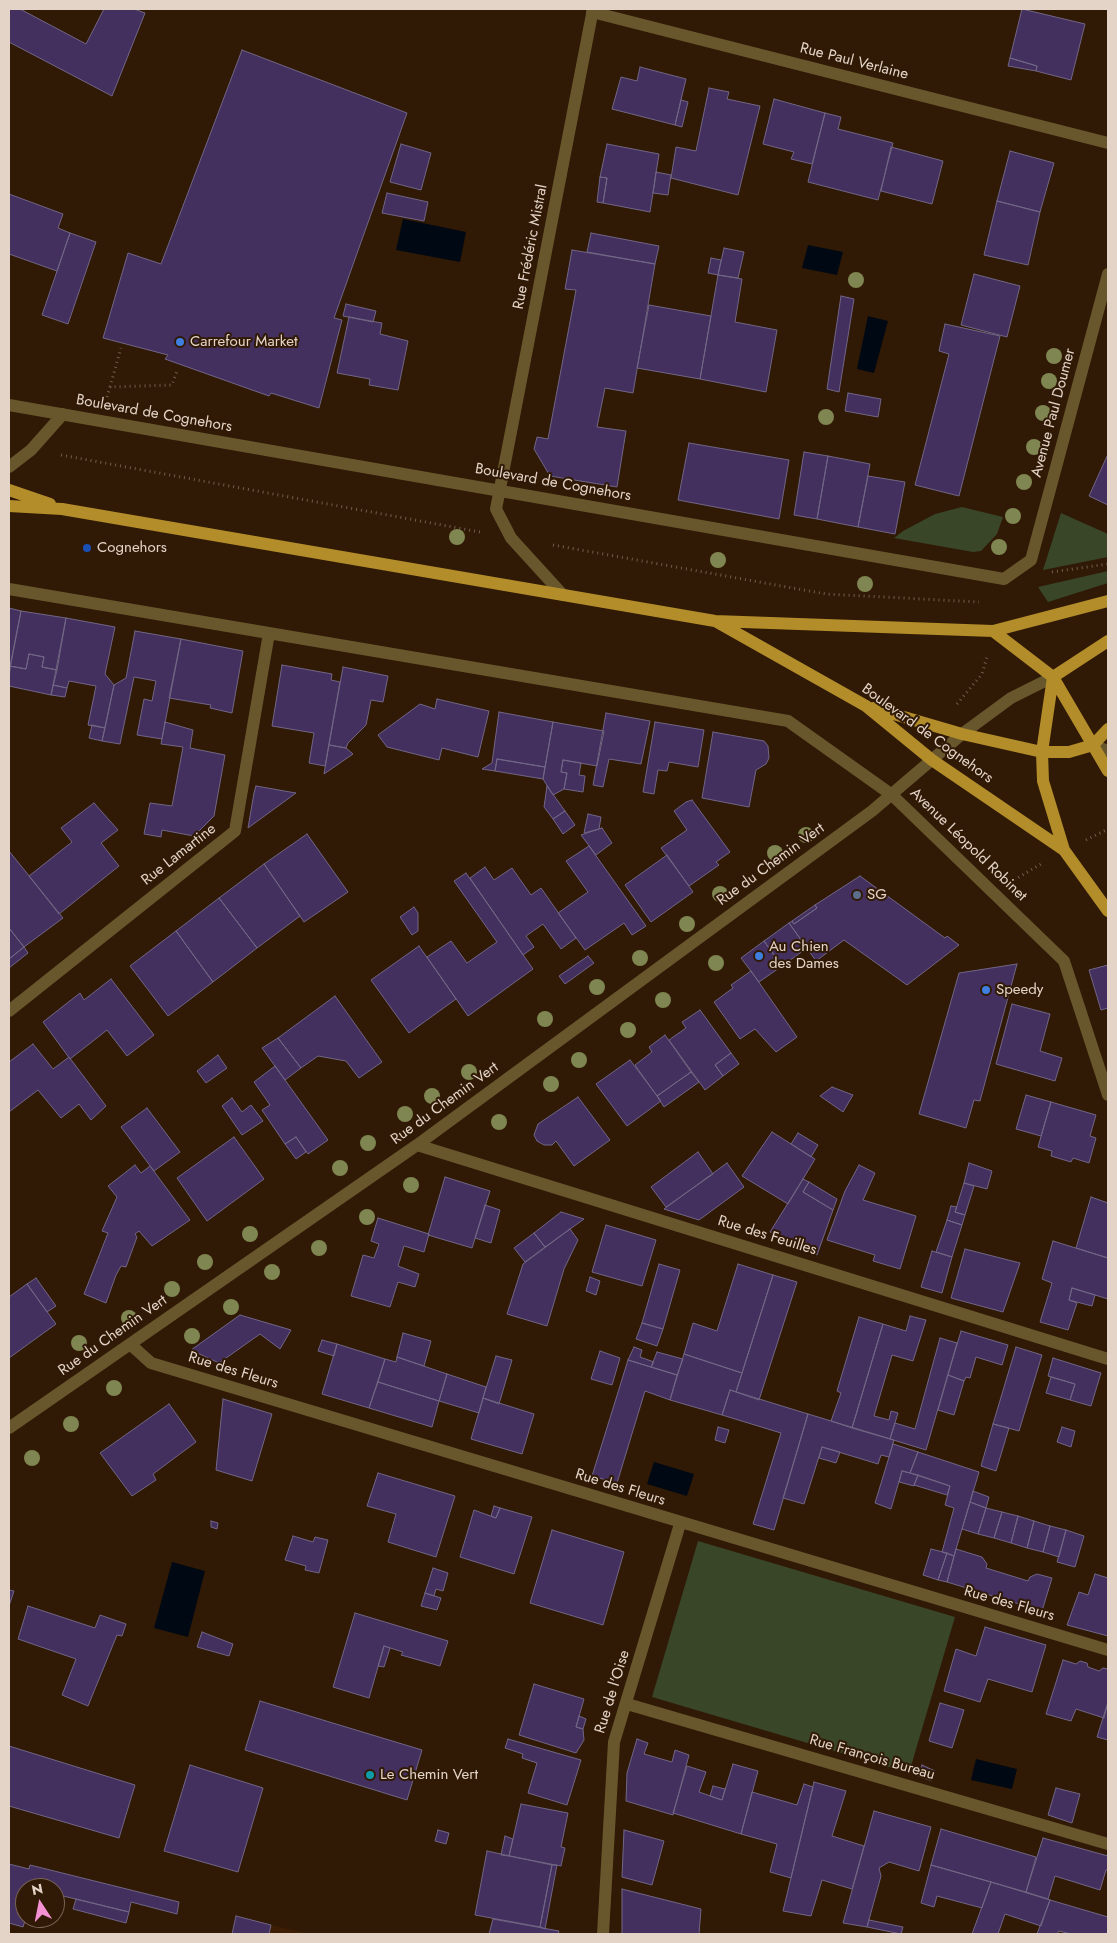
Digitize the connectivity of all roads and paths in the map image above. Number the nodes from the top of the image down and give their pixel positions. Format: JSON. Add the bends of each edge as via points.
{"nodes":[{"id":1,"x":592,"y":11,"type":"edge"},
{"id":2,"x":1108,"y":143,"type":"edge"},
{"id":3,"x":1108,"y":274,"type":"edge"},
{"id":4,"x":122,"y":348,"type":"dead end"},
{"id":5,"x":110,"y":387,"type":"dead end"},
{"id":6,"x":9,"y":406,"type":"edge"},
{"id":7,"x":63,"y":414,"type":"junction"},
{"id":8,"x":9,"y":467,"type":"edge"},
{"id":9,"x":9,"y":490,"type":"edge"},
{"id":10,"x":501,"y":491,"type":"junction"},
{"id":11,"x":9,"y":506,"type":"edge"},
{"id":12,"x":62,"y":508,"type":"junction"},
{"id":13,"x":1108,"y":564,"type":"edge"},
{"id":14,"x":1004,"y":579,"type":"junction"},
{"id":15,"x":9,"y":589,"type":"edge"},
{"id":16,"x":563,"y":595,"type":"junction"},
{"id":17,"x":1108,"y":601,"type":"edge"},
{"id":18,"x":715,"y":621,"type":"junction"},
{"id":19,"x":993,"y":631,"type":"junction"},
{"id":20,"x":269,"y":633,"type":"junction"},
{"id":21,"x":1108,"y":641,"type":"edge"},
{"id":22,"x":1053,"y":676,"type":"junction"},
{"id":23,"x":866,"y":706,"type":"junction"},
{"id":24,"x":1108,"y":729,"type":"edge"},
{"id":25,"x":962,"y":734,"type":"junction"},
{"id":26,"x":1093,"y":745,"type":"junction"},
{"id":27,"x":1108,"y":751,"type":"edge"},
{"id":28,"x":1042,"y":752,"type":"junction"},
{"id":29,"x":932,"y":760,"type":"junction"},
{"id":30,"x":1108,"y":771,"type":"edge"},
{"id":31,"x":892,"y":795,"type":"junction"},
{"id":32,"x":1064,"y":850,"type":"junction"},
{"id":33,"x":1010,"y":883,"type":"dead end"},
{"id":34,"x":1108,"y":911,"type":"edge"},
{"id":35,"x":9,"y":1011,"type":"edge"},
{"id":36,"x":1108,"y":1095,"type":"edge"},
{"id":37,"x":417,"y":1145,"type":"junction"},
{"id":38,"x":130,"y":1344,"type":"junction"},
{"id":39,"x":1108,"y":1359,"type":"edge"},
{"id":40,"x":9,"y":1428,"type":"edge"},
{"id":41,"x":680,"y":1524,"type":"junction"},
{"id":42,"x":1108,"y":1650,"type":"edge"},
{"id":43,"x":627,"y":1704,"type":"junction"},
{"id":44,"x":1108,"y":1844,"type":"edge"},
{"id":45,"x":603,"y":1934,"type":"edge"}],
"edges":[{"from":1,"to":2,"type":"street","name":"Rue Paul Verlaine"},
{"from":1,"to":10,"type":"street","name":"Rue Frédéric Mistral"},
{"from":3,"to":14,"type":"street","name":"Avenue Paul Doumer","via":[[1031,560]]},
{"from":4,"to":5,"type":"path"},
{"from":6,"to":7,"type":"street","name":"Boulevard de Cognehors"},
{"from":7,"to":8,"type":"street","name":"Boulevard de Cognehors","via":[[31,450]]},
{"from":7,"to":10,"type":"street","name":"Boulevard de Cognehors"},
{"from":9,"to":12,"type":"main road","name":"Boulevard de Cognehors"},
{"from":10,"to":14,"type":"street","name":"Boulevard de Cognehors"},
{"from":10,"to":16,"type":"street","name":"Rue Frédéric Mistral","via":[[496,509],[511,538]]},
{"from":11,"to":12,"type":"main road","name":"Boulevard de Cognehors"},
{"from":12,"to":16,"type":"main road","name":"Boulevard de Cognehors"},
{"from":13,"to":14,"type":"path"},
{"from":15,"to":20,"type":"street"},
{"from":16,"to":18,"type":"main road","name":"Boulevard de Cognehors"},
{"from":17,"to":19,"type":"main road","name":"Boulevard de Cognehors"},
{"from":18,"to":19,"type":"main road","name":"Boulevard de Cognehors"},
{"from":18,"to":23,"type":"main road","name":"Boulevard de Cognehors"},
{"from":19,"to":22,"type":"main road"},
{"from":20,"to":31,"type":"street","via":[[788,721]]},
{"from":20,"to":35,"type":"street","name":"Rue Lamartine","via":[[236,831]]},
{"from":21,"to":22,"type":"main road"},
{"from":22,"to":25,"type":"street","name":"Avenue Léopold Robinet","via":[[1010,698]]},
{"from":22,"to":26,"type":"main road"},
{"from":22,"to":28,"type":"main road"},
{"from":23,"to":25,"type":"main road"},
{"from":23,"to":29,"type":"main road","name":"Boulevard de Cognehors"},
{"from":24,"to":26,"type":"main road"},
{"from":25,"to":28,"type":"main road"},
{"from":25,"to":29,"type":"street","name":"Avenue Léopold Robinet"},
{"from":26,"to":27,"type":"street"},
{"from":26,"to":28,"type":"main road","via":[[1069,752]]},
{"from":26,"to":30,"type":"main road"},
{"from":28,"to":32,"type":"main road","via":[[1043,782]]},
{"from":29,"to":31,"type":"street","name":"Avenue Léopold Robinet"},
{"from":29,"to":32,"type":"main road","name":"Boulevard de Cognehors"},
{"from":31,"to":36,"type":"street","name":"Avenue Léopold Robinet","via":[[1064,961]]},
{"from":31,"to":37,"type":"street","name":"Rue du Chemin Vert"},
{"from":32,"to":33,"type":"path"},
{"from":32,"to":34,"type":"main road"},
{"from":37,"to":38,"type":"street","name":"Rue du Chemin Vert"},
{"from":37,"to":39,"type":"street","name":"Rue des Feuilles"},
{"from":38,"to":40,"type":"street","name":"Rue du Chemin Vert"},
{"from":38,"to":41,"type":"street","name":"Rue des Fleurs","via":[[151,1363]]},
{"from":41,"to":42,"type":"street","name":"Rue des Fleurs"},
{"from":41,"to":43,"type":"street","name":"Rue de l'Oise"},
{"from":43,"to":44,"type":"street","name":"Rue François Bureau"},
{"from":43,"to":45,"type":"street","name":"Rue de l'Oise","via":[[614,1742]]}]}
